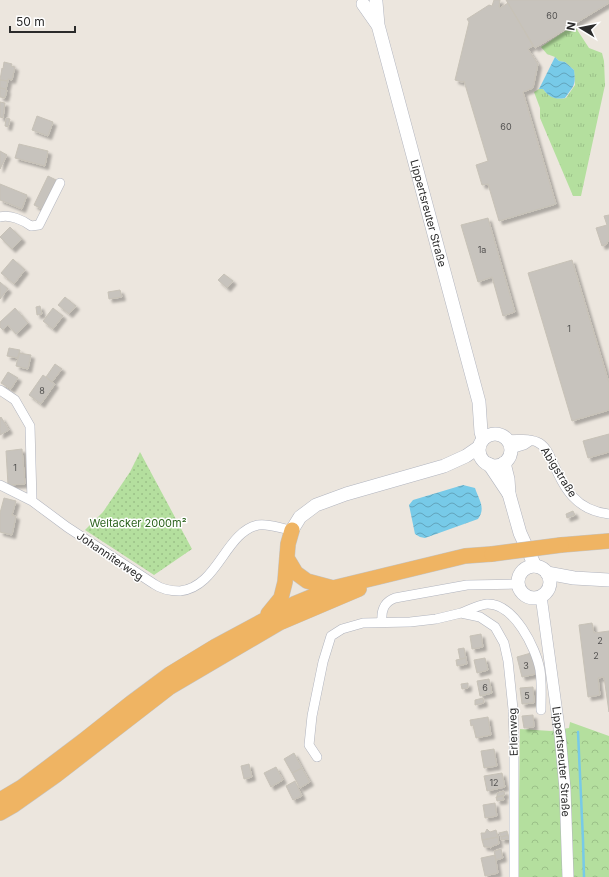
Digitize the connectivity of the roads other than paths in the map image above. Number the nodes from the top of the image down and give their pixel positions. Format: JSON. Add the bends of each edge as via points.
{"nodes":[{"id":1,"x":369,"y":1,"type":"edge"},
{"id":2,"x":60,"y":183,"type":"dead end"},
{"id":3,"x":0,"y":217,"type":"edge"},
{"id":4,"x":0,"y":390,"type":"edge"},
{"id":5,"x":479,"y":402,"type":"junction"},
{"id":6,"x":495,"y":434,"type":"junction"},
{"id":7,"x":481,"y":443,"type":"junction"},
{"id":8,"x":509,"y":445,"type":"junction"},
{"id":9,"x":487,"y":463,"type":"junction"},
{"id":10,"x":504,"y":463,"type":"junction"},
{"id":11,"x":444,"y":466,"type":"junction"},
{"id":12,"x":0,"y":485,"type":"edge"},
{"id":13,"x":509,"y":494,"type":"junction"},
{"id":14,"x":32,"y":501,"type":"junction"},
{"id":15,"x":609,"y":514,"type":"edge"},
{"id":16,"x":292,"y":530,"type":"junction"},
{"id":17,"x":609,"y":541,"type":"edge"},
{"id":18,"x":287,"y":558,"type":"junction"},
{"id":19,"x":529,"y":568,"type":"junction"},
{"id":20,"x":547,"y":573,"type":"junction"},
{"id":21,"x":390,"y":575,"type":"junction"},
{"id":22,"x":574,"y":578,"type":"junction"},
{"id":23,"x":609,"y":580,"type":"edge"},
{"id":24,"x":519,"y":584,"type":"junction"},
{"id":25,"x":333,"y":588,"type":"junction"},
{"id":26,"x":541,"y":593,"type":"junction"},
{"id":27,"x":461,"y":613,"type":"junction"},
{"id":28,"x":265,"y":618,"type":"junction"},
{"id":29,"x":382,"y":622,"type":"junction"},
{"id":30,"x":541,"y":710,"type":"dead end"},
{"id":31,"x":317,"y":758,"type":"dead end"},
{"id":32,"x":0,"y":800,"type":"edge"},
{"id":33,"x":0,"y":813,"type":"edge"},
{"id":34,"x":514,"y":877,"type":"edge"},
{"id":35,"x":568,"y":877,"type":"edge"}],
"edges":[{"from":1,"to":5,"type":"main road","name":"Lippertsreuter Straße","via":[[378,25]]},
{"from":2,"to":3,"type":"street","via":[[39,225],[31,226],[23,220]]},
{"from":4,"to":14,"type":"street","via":[[15,400],[30,426]]},
{"from":5,"to":6,"type":"main road","name":"Lippertsreuter Straße"},
{"from":5,"to":7,"type":"main road","name":"Lippertsreuter Straße"},
{"from":6,"to":7,"type":"main road","via":[[487,436]]},
{"from":6,"to":8,"type":"main road","via":[[504,436]]},
{"from":7,"to":9,"type":"main road","via":[[480,455]]},
{"from":7,"to":11,"type":"main road","via":[[466,456]]},
{"from":8,"to":10,"type":"main road","via":[[508,459]]},
{"from":8,"to":15,"type":"street","name":"Abigstraße","via":[[537,442],[545,449],[573,498],[586,508]]},
{"from":9,"to":10,"type":"main road"},
{"from":9,"to":11,"type":"main road"},
{"from":9,"to":13,"type":"main road"},
{"from":10,"to":13,"type":"main road"},
{"from":11,"to":16,"type":"main road","via":[[316,505],[300,516]]},
{"from":12,"to":14,"type":"street","name":"Johanniterweg"},
{"from":13,"to":19,"type":"main road"},
{"from":14,"to":16,"type":"street","name":"Johanniterweg","via":[[138,575],[158,587],[174,591],[189,590],[202,583],[245,531],[258,526]]},
{"from":16,"to":18,"type":"highway"},
{"from":17,"to":21,"type":"highway","bridge":true,"via":[[465,556]]},
{"from":18,"to":25,"type":"highway","via":[[296,573],[307,581]]},
{"from":18,"to":28,"type":"highway","via":[[281,598]]},
{"from":19,"to":20,"type":"main road","via":[[542,568]]},
{"from":19,"to":24,"type":"main road","via":[[520,574]]},
{"from":20,"to":22,"type":"main road"},
{"from":20,"to":26,"type":"main road","via":[[549,577]]},
{"from":21,"to":25,"type":"highway"},
{"from":21,"to":33,"type":"highway","via":[[279,623],[170,687],[54,776]]},
{"from":22,"to":23,"type":"main road"},
{"from":22,"to":26,"type":"main road"},
{"from":24,"to":26,"type":"main road","via":[[525,595]]},
{"from":24,"to":29,"type":"street","via":[[467,585],[395,598],[388,601],[384,607]]},
{"from":25,"to":28,"type":"highway"},
{"from":26,"to":35,"type":"street","name":"Lippertsreuter Straße","via":[[562,766]]},
{"from":27,"to":29,"type":"street","name":"Erlenweg","via":[[410,622]]},
{"from":27,"to":30,"type":"street","name":"Erlenweg","via":[[488,604],[507,611],[517,622],[533,650],[539,668],[542,684]]},
{"from":27,"to":34,"type":"street","name":"Erlenweg","via":[[480,617],[495,627],[504,643],[508,661],[514,739]]},
{"from":28,"to":32,"type":"highway","via":[[170,674],[22,787]]},
{"from":29,"to":31,"type":"street","name":"Erlenweg","via":[[363,623],[342,629],[330,636],[312,716],[309,745]]}]}
